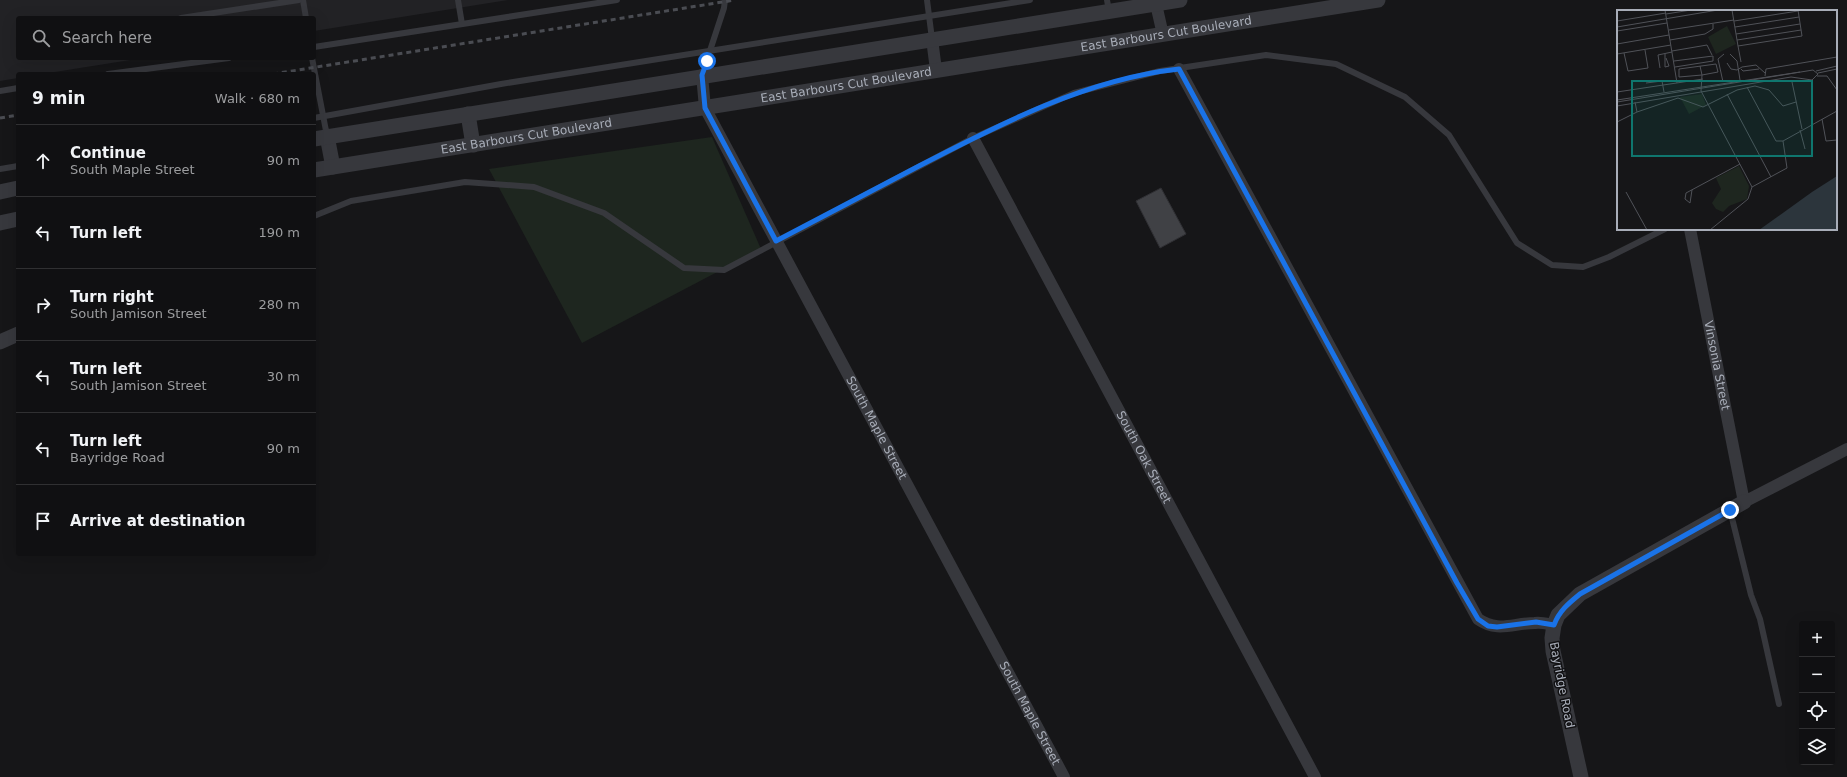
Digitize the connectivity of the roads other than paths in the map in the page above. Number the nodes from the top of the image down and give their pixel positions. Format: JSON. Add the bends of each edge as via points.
{"nodes":[{"id":1,"x":299,"y":0,"type":"edge"},
{"id":2,"x":303,"y":0,"type":"edge"},
{"id":3,"x":458,"y":0,"type":"edge"},
{"id":4,"x":617,"y":0,"type":"edge"},
{"id":5,"x":725,"y":0,"type":"edge"},
{"id":6,"x":926,"y":0,"type":"edge"},
{"id":7,"x":1030,"y":0,"type":"edge"},
{"id":8,"x":1180,"y":0,"type":"edge"},
{"id":9,"x":1377,"y":0,"type":"edge"},
{"id":10,"x":1156,"y":4,"type":"junction"},
{"id":11,"x":1108,"y":6,"type":"edge"},
{"id":12,"x":194,"y":16,"type":"edge"},
{"id":13,"x":306,"y":16,"type":"edge"},
{"id":14,"x":929,"y":16,"type":"junction"},
{"id":15,"x":462,"y":24,"type":"junction"},
{"id":16,"x":1163,"y":34,"type":"junction"},
{"id":17,"x":932,"y":38,"type":"junction"},
{"id":18,"x":316,"y":47,"type":"edge"},
{"id":19,"x":710,"y":51,"type":"junction"},
{"id":20,"x":214,"y":60,"type":"edge"},
{"id":21,"x":312,"y":60,"type":"edge"},
{"id":22,"x":1179,"y":69,"type":"junction"},
{"id":23,"x":936,"y":70,"type":"junction"},
{"id":24,"x":123,"y":72,"type":"edge"},
{"id":25,"x":315,"y":72,"type":"edge"},
{"id":26,"x":702,"y":75,"type":"junction"},
{"id":27,"x":316,"y":77,"type":"edge"},
{"id":28,"x":16,"y":88,"type":"edge"},
{"id":29,"x":0,"y":91,"type":"edge"},
{"id":30,"x":705,"y":108,"type":"junction"},
{"id":31,"x":468,"y":114,"type":"junction"},
{"id":32,"x":324,"y":116,"type":"junction"},
{"id":33,"x":316,"y":118,"type":"edge"},
{"id":34,"x":321,"y":138,"type":"edge"},
{"id":35,"x":973,"y":138,"type":"junction"},
{"id":36,"x":473,"y":145,"type":"junction"},
{"id":37,"x":16,"y":166,"type":"edge"},
{"id":38,"x":333,"y":167,"type":"junction"},
{"id":39,"x":0,"y":169,"type":"edge"},
{"id":40,"x":316,"y":170,"type":"edge"},
{"id":41,"x":16,"y":188,"type":"edge"},
{"id":42,"x":0,"y":192,"type":"edge"},
{"id":43,"x":316,"y":215,"type":"edge"},
{"id":44,"x":16,"y":219,"type":"edge"},
{"id":45,"x":0,"y":223,"type":"edge"},
{"id":46,"x":1663,"y":230,"type":"edge"},
{"id":47,"x":1690,"y":230,"type":"edge"},
{"id":48,"x":776,"y":241,"type":"junction"},
{"id":49,"x":16,"y":335,"type":"edge"},
{"id":50,"x":0,"y":342,"type":"edge"},
{"id":51,"x":1847,"y":449,"type":"edge"},
{"id":52,"x":1744,"y":502,"type":"junction"},
{"id":53,"x":1730,"y":510,"type":"junction"},
{"id":54,"x":1554,"y":625,"type":"junction"},
{"id":55,"x":1779,"y":704,"type":"dead end"},
{"id":56,"x":1064,"y":777,"type":"edge"},
{"id":57,"x":1315,"y":777,"type":"edge"},
{"id":58,"x":1581,"y":777,"type":"edge"}],
"edges":[{"from":1,"to":12,"type":"lane"},
{"from":2,"to":13,"type":"lane"},
{"from":3,"to":15,"type":"lane"},
{"from":4,"to":15,"type":"lane"},
{"from":5,"to":19,"type":"lane"},
{"from":6,"to":14,"type":"lane"},
{"from":7,"to":14,"type":"lane"},
{"from":8,"to":10,"type":"street"},
{"from":9,"to":16,"type":"street","name":"East Barbours Cut Boulevard"},
{"from":10,"to":11,"type":"street"},
{"from":10,"to":16,"type":"street"},
{"from":11,"to":17,"type":"street"},
{"from":14,"to":17,"type":"lane"},
{"from":14,"to":19,"type":"lane"},
{"from":15,"to":18,"type":"lane"},
{"from":16,"to":23,"type":"street","name":"East Barbours Cut Boulevard"},
{"from":17,"to":23,"type":"street"},
{"from":17,"to":26,"type":"street"},
{"from":19,"to":26,"type":"lane"},
{"from":19,"to":32,"type":"lane"},
{"from":20,"to":24,"type":"lane"},
{"from":21,"to":25,"type":"lane"},
{"from":22,"to":35,"type":"lane","via":[[1160,71],[1074,93]]},
{"from":22,"to":46,"type":"lane","via":[[1266,55],[1336,64],[1405,97],[1449,135],[1517,243],[1552,265],[1584,267]]},
{"from":22,"to":54,"type":"street","via":[[1478,619],[1488,626],[1497,627],[1536,622]]},
{"from":23,"to":30,"type":"street","name":"East Barbours Cut Boulevard"},
{"from":26,"to":30,"type":"street","name":"South Maple Street"},
{"from":26,"to":31,"type":"street"},
{"from":27,"to":32,"type":"lane"},
{"from":28,"to":29,"type":"lane"},
{"from":30,"to":36,"type":"street","name":"East Barbours Cut Boulevard"},
{"from":30,"to":48,"type":"street","name":"South Maple Street"},
{"from":31,"to":34,"type":"street"},
{"from":31,"to":36,"type":"street"},
{"from":32,"to":33,"type":"lane"},
{"from":32,"to":34,"type":"lane"},
{"from":34,"to":38,"type":"street"},
{"from":35,"to":48,"type":"lane"},
{"from":35,"to":57,"type":"street","name":"South Oak Street"},
{"from":36,"to":38,"type":"street","name":"East Barbours Cut Boulevard"},
{"from":37,"to":39,"type":"lane"},
{"from":38,"to":40,"type":"street","name":"East Barbours Cut Boulevard"},
{"from":41,"to":42,"type":"street"},
{"from":43,"to":48,"type":"lane","via":[[351,201],[465,182],[534,187],[604,213],[684,268],[724,270]]},
{"from":44,"to":45,"type":"street"},
{"from":47,"to":52,"type":"street","name":"Vinsonia Street"},
{"from":48,"to":56,"type":"street","name":"South Maple Street"},
{"from":49,"to":50,"type":"street"},
{"from":51,"to":52,"type":"street","name":"Bayridge Road"},
{"from":52,"to":53,"type":"street","name":"Bayridge Road"},
{"from":53,"to":54,"type":"street","name":"Bayridge Road","via":[[1580,594],[1558,615]]},
{"from":53,"to":55,"type":"lane","via":[[1751,595],[1760,619]]},
{"from":54,"to":58,"type":"street","name":"Bayridge Road","via":[[1552,651]]}]}
